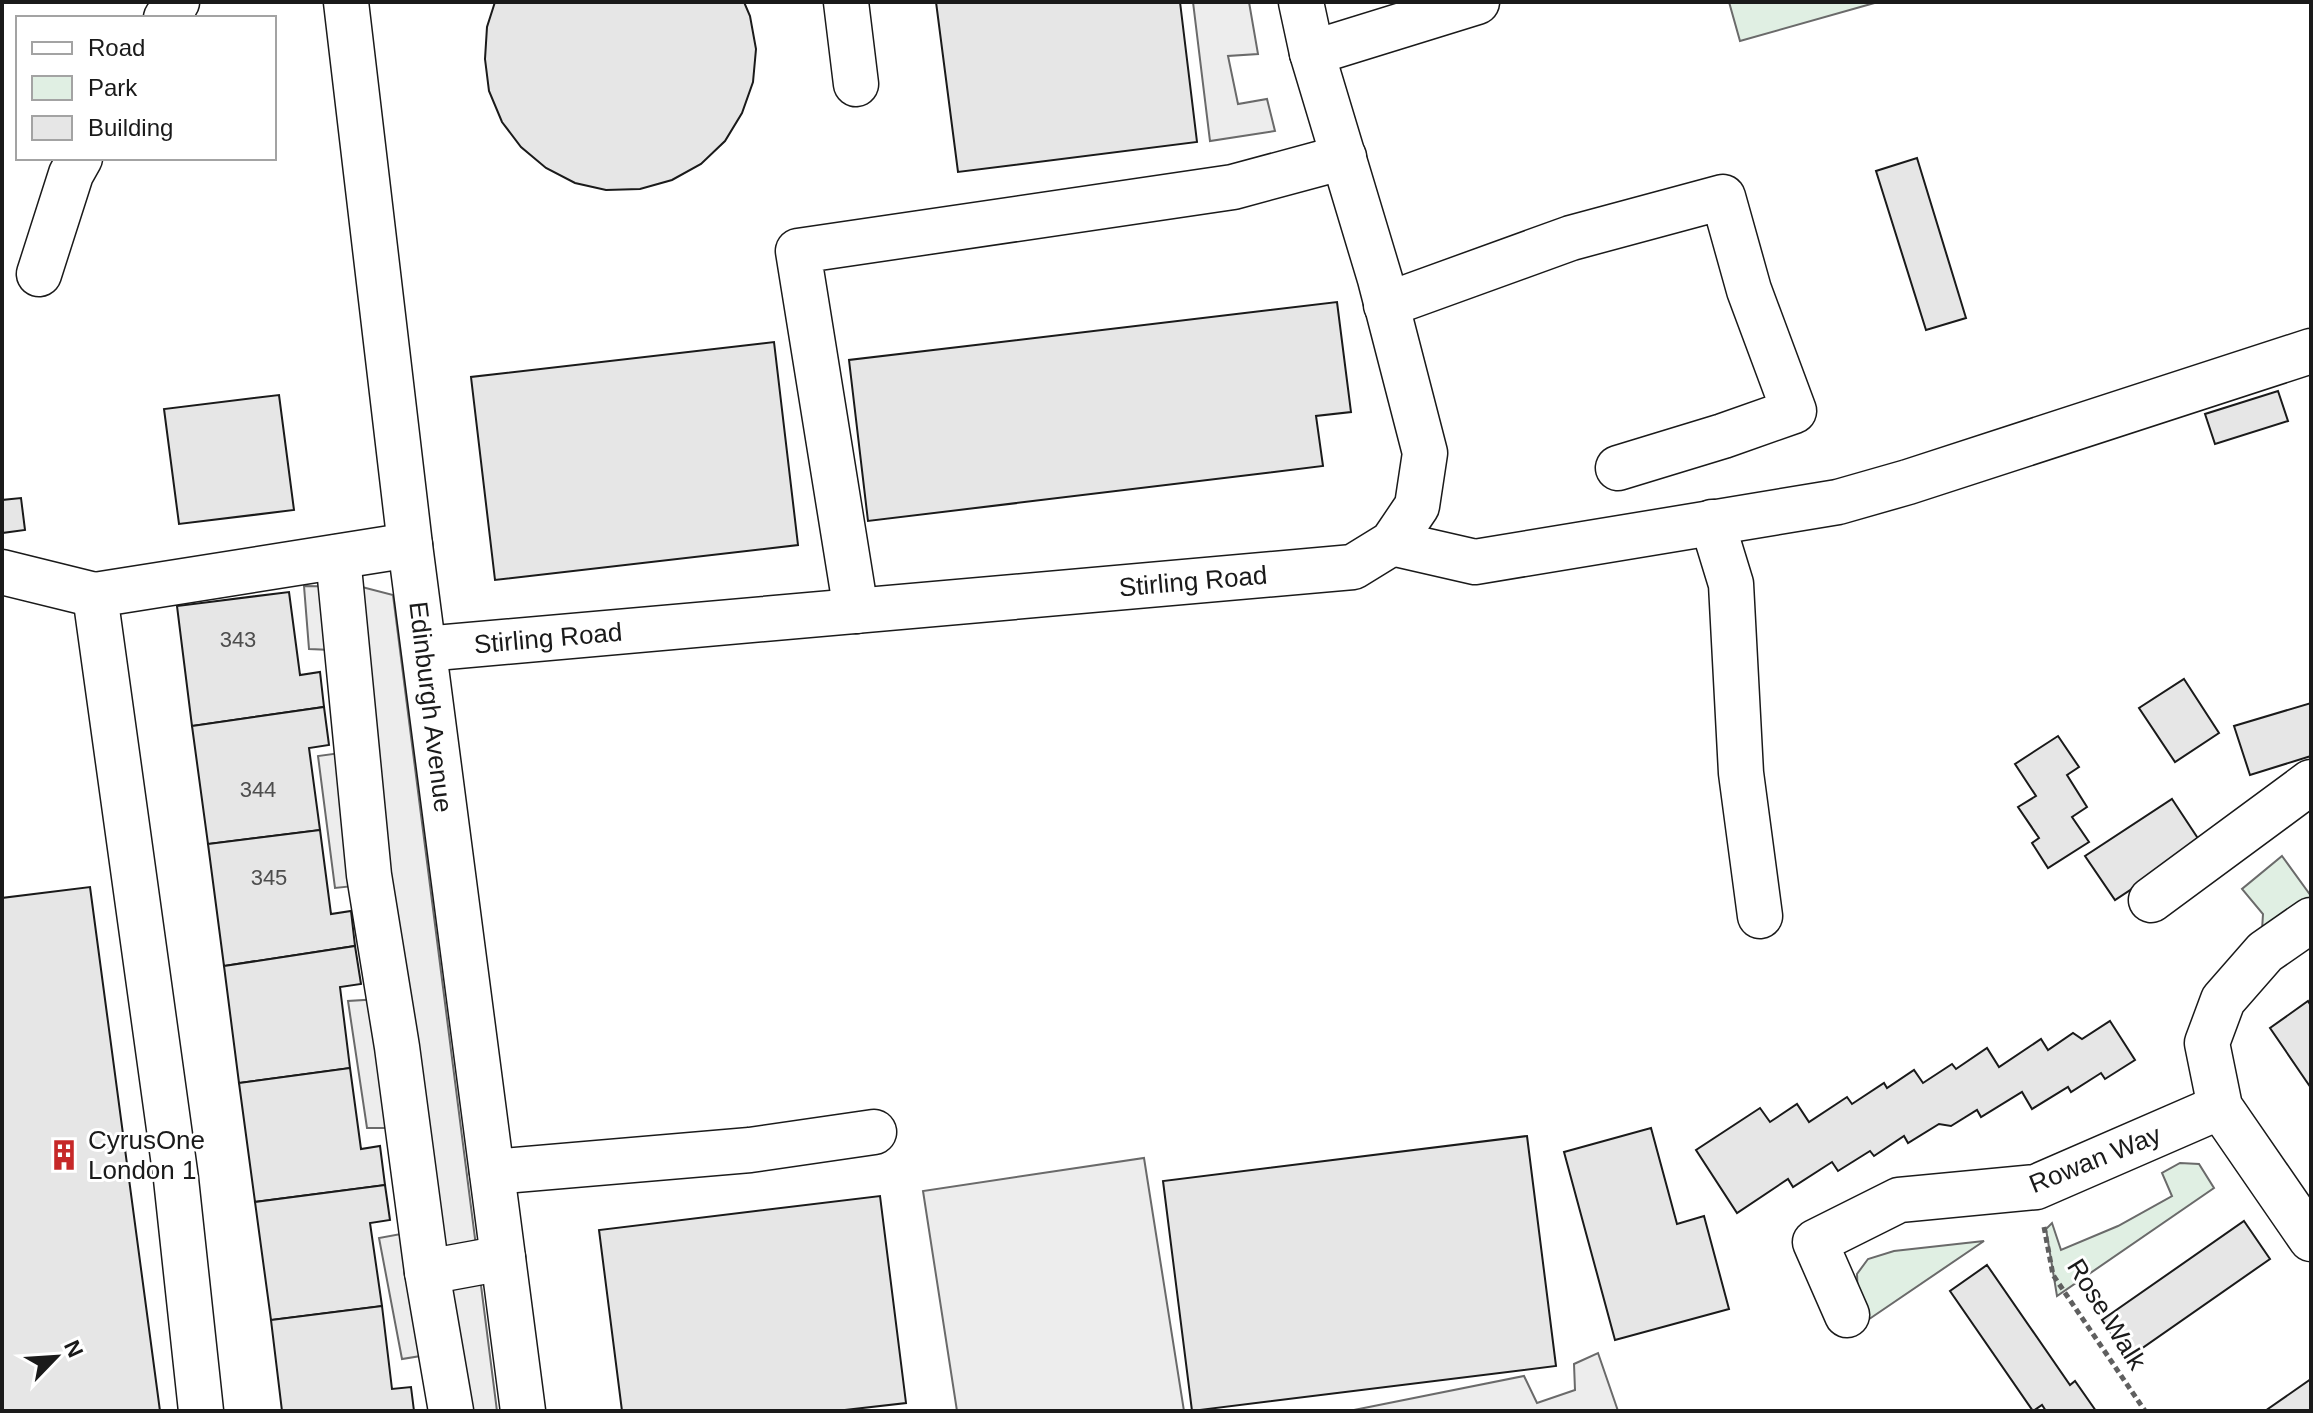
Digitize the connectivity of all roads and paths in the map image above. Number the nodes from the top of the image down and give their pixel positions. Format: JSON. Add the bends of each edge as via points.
{"nodes":[{"id":1,"x":346,"y":2,"type":"edge"},
{"id":2,"x":846,"y":2,"type":"edge"},
{"id":3,"x":1301,"y":2,"type":"edge"},
{"id":4,"x":1477,"y":2,"type":"edge"},
{"id":5,"x":1312,"y":53,"type":"junction"},
{"id":6,"x":856,"y":84,"type":"dead end"},
{"id":7,"x":1344,"y":157,"type":"junction"},
{"id":8,"x":79,"y":160,"type":"edge"},
{"id":9,"x":39,"y":274,"type":"dead end"},
{"id":10,"x":1386,"y":305,"type":"junction"},
{"id":11,"x":2311,"y":351,"type":"edge"},
{"id":12,"x":1618,"y":468,"type":"dead end"},
{"id":13,"x":1712,"y":522,"type":"junction"},
{"id":14,"x":1392,"y":543,"type":"junction"},
{"id":15,"x":410,"y":545,"type":"junction"},
{"id":16,"x":338,"y":557,"type":"junction"},
{"id":17,"x":2,"y":572,"type":"edge"},
{"id":18,"x":95,"y":595,"type":"junction"},
{"id":19,"x":856,"y":611,"type":"junction"},
{"id":20,"x":424,"y":649,"type":"junction"},
{"id":21,"x":2311,"y":782,"type":"edge"},
{"id":22,"x":2151,"y":900,"type":"dead end"},
{"id":23,"x":1760,"y":916,"type":"dead end"},
{"id":24,"x":2311,"y":920,"type":"edge"},
{"id":25,"x":2220,"y":1107,"type":"junction"},
{"id":26,"x":874,"y":1132,"type":"dead end"},
{"id":27,"x":492,"y":1172,"type":"junction"},
{"id":28,"x":2036,"y":1187,"type":"junction"},
{"id":29,"x":2311,"y":1239,"type":"edge"},
{"id":30,"x":503,"y":1258,"type":"junction"},
{"id":31,"x":427,"y":1272,"type":"junction"},
{"id":32,"x":1847,"y":1315,"type":"dead end"},
{"id":33,"x":201,"y":1411,"type":"edge"},
{"id":34,"x":451,"y":1411,"type":"edge"},
{"id":35,"x":523,"y":1411,"type":"edge"},
{"id":36,"x":2145,"y":1411,"type":"edge"}],
"edges":[{"from":1,"to":15,"type":"street","name":"Edinburgh Avenue"},
{"from":2,"to":6,"type":"street"},
{"from":3,"to":5,"type":"street","name":"Stirling Road"},
{"from":4,"to":5,"type":"street"},
{"from":5,"to":7,"type":"street","name":"Stirling Road"},
{"from":7,"to":10,"type":"street","name":"Stirling Road"},
{"from":7,"to":19,"type":"street","via":[[1233,187],[798,251]]},
{"from":8,"to":9,"type":"street"},
{"from":10,"to":12,"type":"street","via":[[1571,238],[1723,197],[1749,290],[1794,411]]},
{"from":10,"to":14,"type":"street","name":"Stirling Road","via":[[1425,453],[1417,506]]},
{"from":11,"to":13,"type":"street","via":[[1838,502]]},
{"from":13,"to":14,"type":"street","via":[[1475,562]]},
{"from":13,"to":23,"type":"street","via":[[1731,584],[1741,773]]},
{"from":14,"to":19,"type":"street","name":"Stirling Road","via":[[1353,567]]},
{"from":15,"to":16,"type":"street"},
{"from":15,"to":20,"type":"street","name":"Edinburgh Avenue"},
{"from":16,"to":18,"type":"street"},
{"from":16,"to":31,"type":"street","via":[[369,875]]},
{"from":17,"to":18,"type":"street"},
{"from":18,"to":33,"type":"street","via":[[176,1179]]},
{"from":19,"to":20,"type":"street","name":"Stirling Road"},
{"from":20,"to":27,"type":"street","name":"Edinburgh Avenue"},
{"from":21,"to":22,"type":"street","via":[[2210,877]]},
{"from":24,"to":25,"type":"street","via":[[2265,952],[2223,1000],[2207,1043]]},
{"from":25,"to":28,"type":"street","name":"Rowan Way"},
{"from":25,"to":29,"type":"street"},
{"from":26,"to":27,"type":"street","via":[[750,1150]]},
{"from":27,"to":30,"type":"street","name":"Edinburgh Avenue"},
{"from":28,"to":32,"type":"street","name":"Rowan Way","via":[[1899,1200],[1815,1242]]},
{"from":28,"to":36,"type":"path","name":"Rose Walk","via":[[2053,1275]]},
{"from":30,"to":31,"type":"street"},
{"from":30,"to":35,"type":"street","name":"Edinburgh Avenue"},
{"from":31,"to":34,"type":"street"}]}
